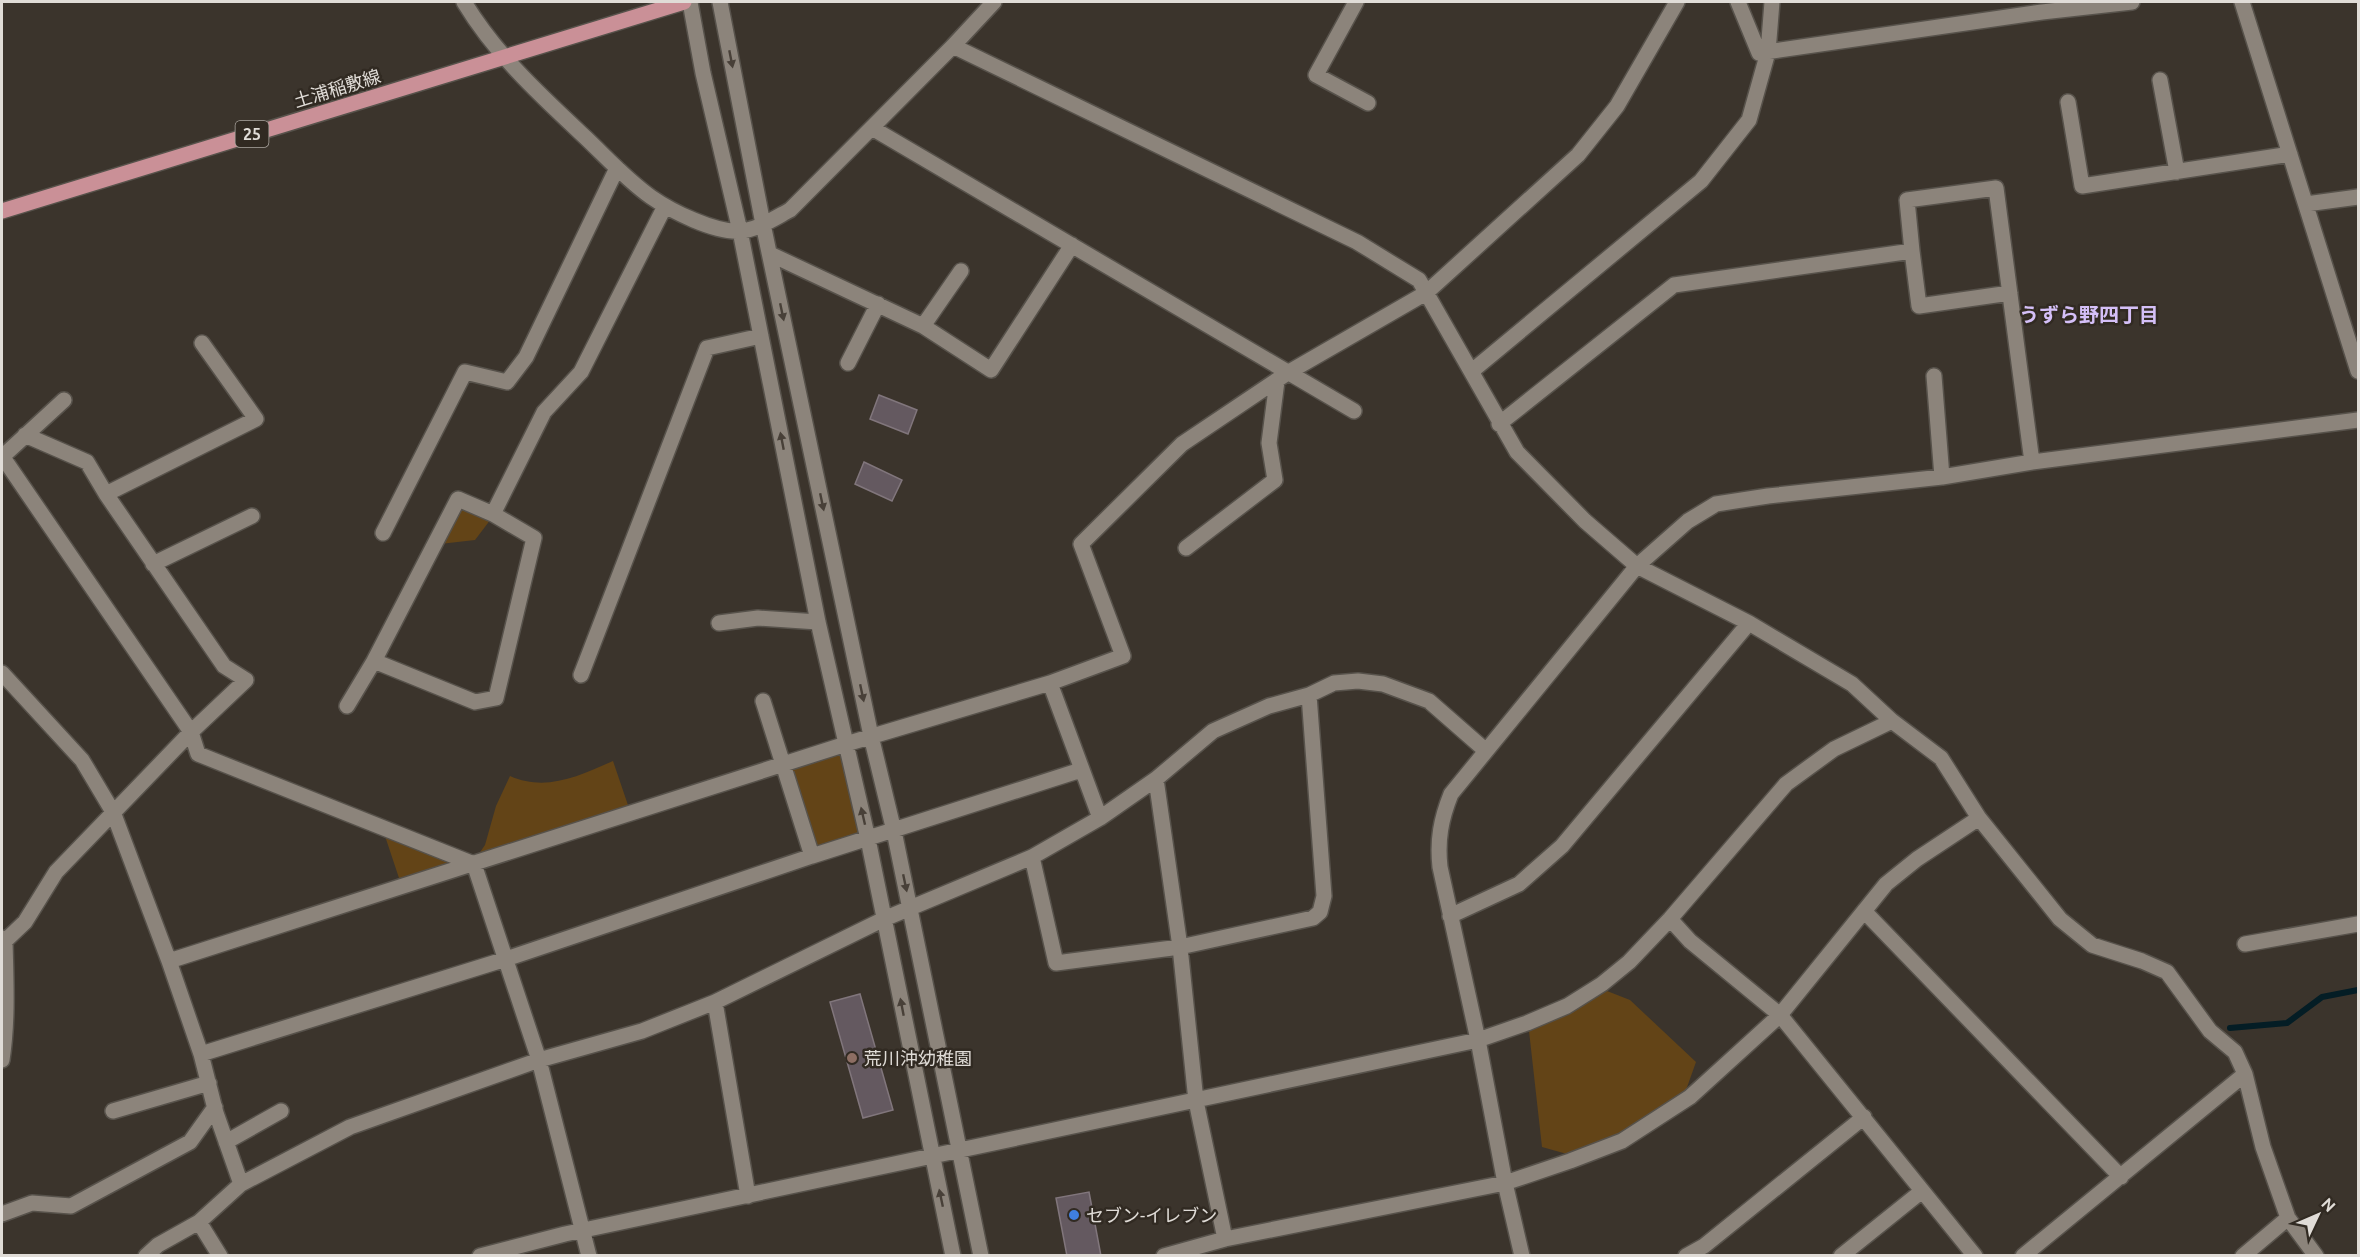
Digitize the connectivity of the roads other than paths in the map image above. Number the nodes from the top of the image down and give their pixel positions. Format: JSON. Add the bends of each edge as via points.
{"nodes":[{"id":1,"x":464,"y":2,"type":"edge"},
{"id":2,"x":684,"y":2,"type":"edge"},
{"id":3,"x":690,"y":2,"type":"edge"},
{"id":4,"x":720,"y":2,"type":"edge"},
{"id":5,"x":994,"y":2,"type":"edge"},
{"id":6,"x":1356,"y":2,"type":"edge"},
{"id":7,"x":1677,"y":2,"type":"edge"},
{"id":8,"x":1738,"y":2,"type":"edge"},
{"id":9,"x":1772,"y":2,"type":"edge"},
{"id":10,"x":2132,"y":2,"type":"edge"},
{"id":11,"x":2242,"y":2,"type":"edge"},
{"id":12,"x":2041,"y":7,"type":"edge"},
{"id":13,"x":953,"y":46,"type":"junction"},
{"id":14,"x":1768,"y":52,"type":"junction"},
{"id":15,"x":504,"y":58,"type":"junction"},
{"id":16,"x":2160,"y":80,"type":"dead end"},
{"id":17,"x":2068,"y":102,"type":"dead end"},
{"id":18,"x":1368,"y":103,"type":"dead end"},
{"id":19,"x":872,"y":128,"type":"junction"},
{"id":20,"x":2290,"y":154,"type":"junction"},
{"id":21,"x":617,"y":168,"type":"junction"},
{"id":22,"x":2177,"y":172,"type":"junction"},
{"id":23,"x":2358,"y":197,"type":"edge"},
{"id":24,"x":2306,"y":204,"type":"junction"},
{"id":25,"x":665,"y":206,"type":"junction"},
{"id":26,"x":2,"y":212,"type":"edge"},
{"id":27,"x":763,"y":224,"type":"junction"},
{"id":28,"x":740,"y":231,"type":"junction"},
{"id":29,"x":1072,"y":245,"type":"junction"},
{"id":30,"x":1912,"y":251,"type":"junction"},
{"id":31,"x":770,"y":254,"type":"junction"},
{"id":32,"x":961,"y":271,"type":"dead end"},
{"id":33,"x":1426,"y":293,"type":"junction"},
{"id":34,"x":2010,"y":293,"type":"junction"},
{"id":35,"x":878,"y":304,"type":"junction"},
{"id":36,"x":923,"y":326,"type":"junction"},
{"id":37,"x":761,"y":336,"type":"junction"},
{"id":38,"x":202,"y":343,"type":"dead end"},
{"id":39,"x":848,"y":363,"type":"dead end"},
{"id":40,"x":1472,"y":371,"type":"junction"},
{"id":41,"x":2358,"y":371,"type":"edge"},
{"id":42,"x":1283,"y":376,"type":"junction"},
{"id":43,"x":1934,"y":376,"type":"dead end"},
{"id":44,"x":64,"y":400,"type":"dead end"},
{"id":45,"x":1354,"y":411,"type":"dead end"},
{"id":46,"x":2358,"y":420,"type":"edge"},
{"id":47,"x":1499,"y":424,"type":"junction"},
{"id":48,"x":25,"y":435,"type":"junction"},
{"id":49,"x":2,"y":457,"type":"edge"},
{"id":50,"x":2032,"y":462,"type":"junction"},
{"id":51,"x":1942,"y":477,"type":"junction"},
{"id":52,"x":106,"y":494,"type":"junction"},
{"id":53,"x":493,"y":514,"type":"junction"},
{"id":54,"x":252,"y":516,"type":"dead end"},
{"id":55,"x":383,"y":533,"type":"dead end"},
{"id":56,"x":1186,"y":548,"type":"dead end"},
{"id":57,"x":153,"y":564,"type":"junction"},
{"id":58,"x":1636,"y":566,"type":"junction"},
{"id":59,"x":818,"y":622,"type":"junction"},
{"id":60,"x":719,"y":623,"type":"dead end"},
{"id":61,"x":1749,"y":623,"type":"junction"},
{"id":62,"x":374,"y":661,"type":"junction"},
{"id":63,"x":2,"y":673,"type":"edge"},
{"id":64,"x":581,"y":675,"type":"dead end"},
{"id":65,"x":1050,"y":683,"type":"junction"},
{"id":66,"x":1309,"y":695,"type":"junction"},
{"id":67,"x":763,"y":701,"type":"dead end"},
{"id":68,"x":347,"y":706,"type":"dead end"},
{"id":69,"x":1892,"y":721,"type":"junction"},
{"id":70,"x":191,"y":732,"type":"junction"},
{"id":71,"x":871,"y":736,"type":"junction"},
{"id":72,"x":846,"y":744,"type":"junction"},
{"id":73,"x":1485,"y":750,"type":"junction"},
{"id":74,"x":784,"y":764,"type":"junction"},
{"id":75,"x":1081,"y":770,"type":"junction"},
{"id":76,"x":1156,"y":779,"type":"junction"},
{"id":77,"x":113,"y":812,"type":"junction"},
{"id":78,"x":1100,"y":818,"type":"junction"},
{"id":79,"x":1978,"y":818,"type":"junction"},
{"id":80,"x":894,"y":831,"type":"junction"},
{"id":81,"x":868,"y":839,"type":"junction"},
{"id":82,"x":812,"y":856,"type":"junction"},
{"id":83,"x":1032,"y":857,"type":"junction"},
{"id":84,"x":474,"y":864,"type":"junction"},
{"id":85,"x":910,"y":908,"type":"junction"},
{"id":86,"x":1864,"y":911,"type":"junction"},
{"id":87,"x":1450,"y":916,"type":"junction"},
{"id":88,"x":884,"y":919,"type":"junction"},
{"id":89,"x":1670,"y":919,"type":"junction"},
{"id":90,"x":2358,"y":924,"type":"edge"},
{"id":91,"x":3,"y":940,"type":"edge"},
{"id":92,"x":2245,"y":944,"type":"dead end"},
{"id":93,"x":1180,"y":947,"type":"junction"},
{"id":94,"x":506,"y":959,"type":"junction"},
{"id":95,"x":169,"y":961,"type":"junction"},
{"id":96,"x":715,"y":1002,"type":"junction"},
{"id":97,"x":1780,"y":1015,"type":"junction"},
{"id":98,"x":1478,"y":1040,"type":"junction"},
{"id":99,"x":201,"y":1054,"type":"junction"},
{"id":100,"x":2,"y":1060,"type":"edge"},
{"id":101,"x":538,"y":1060,"type":"junction"},
{"id":102,"x":2245,"y":1074,"type":"junction"},
{"id":103,"x":209,"y":1083,"type":"junction"},
{"id":104,"x":1196,"y":1101,"type":"junction"},
{"id":105,"x":215,"y":1107,"type":"junction"},
{"id":106,"x":113,"y":1111,"type":"dead end"},
{"id":107,"x":281,"y":1111,"type":"dead end"},
{"id":108,"x":1864,"y":1117,"type":"junction"},
{"id":109,"x":226,"y":1142,"type":"junction"},
{"id":110,"x":960,"y":1149,"type":"junction"},
{"id":111,"x":931,"y":1155,"type":"junction"},
{"id":112,"x":2121,"y":1177,"type":"junction"},
{"id":113,"x":1505,"y":1183,"type":"junction"},
{"id":114,"x":241,"y":1184,"type":"junction"},
{"id":115,"x":1922,"y":1191,"type":"junction"},
{"id":116,"x":748,"y":1196,"type":"junction"},
{"id":117,"x":2,"y":1214,"type":"edge"},
{"id":118,"x":2288,"y":1218,"type":"junction"},
{"id":119,"x":199,"y":1222,"type":"junction"},
{"id":120,"x":582,"y":1230,"type":"junction"},
{"id":121,"x":1225,"y":1239,"type":"junction"},
{"id":122,"x":146,"y":1256,"type":"edge"},
{"id":123,"x":220,"y":1256,"type":"edge"},
{"id":124,"x":480,"y":1256,"type":"edge"},
{"id":125,"x":589,"y":1256,"type":"edge"},
{"id":126,"x":953,"y":1256,"type":"edge"},
{"id":127,"x":981,"y":1256,"type":"edge"},
{"id":128,"x":1164,"y":1256,"type":"edge"},
{"id":129,"x":1522,"y":1256,"type":"edge"},
{"id":130,"x":1686,"y":1256,"type":"edge"},
{"id":131,"x":1841,"y":1256,"type":"edge"},
{"id":132,"x":1975,"y":1256,"type":"edge"},
{"id":133,"x":2023,"y":1256,"type":"edge"},
{"id":134,"x":2243,"y":1256,"type":"edge"},
{"id":135,"x":2316,"y":1256,"type":"edge"}],
"edges":[{"from":1,"to":15,"type":"street"},
{"from":2,"to":15,"type":"main road","name":"土浦稲敷線","number":"25"},
{"from":3,"to":28,"type":"street"},
{"from":4,"to":27,"type":"street","one_way":true},
{"from":5,"to":13,"type":"street"},
{"from":6,"to":18,"type":"street","via":[[1316,75]]},
{"from":7,"to":33,"type":"street","via":[[1617,106],[1578,155]]},
{"from":8,"to":14,"type":"street","via":[[1760,53]]},
{"from":9,"to":14,"type":"street"},
{"from":10,"to":12,"type":"street"},
{"from":11,"to":20,"type":"street"},
{"from":12,"to":14,"type":"street"},
{"from":13,"to":19,"type":"street"},
{"from":13,"to":33,"type":"street","via":[[1357,242],[1419,280]]},
{"from":14,"to":40,"type":"street","via":[[1749,120],[1701,180]]},
{"from":15,"to":21,"type":"street"},
{"from":15,"to":26,"type":"main road","name":"土浦稲敷線","number":"25"},
{"from":16,"to":22,"type":"street"},
{"from":17,"to":22,"type":"street","via":[[2082,186]]},
{"from":19,"to":27,"type":"street","via":[[790,210]]},
{"from":19,"to":29,"type":"street"},
{"from":20,"to":22,"type":"street"},
{"from":20,"to":24,"type":"street"},
{"from":21,"to":25,"type":"street"},
{"from":21,"to":55,"type":"street","via":[[526,357],[507,382],[465,372]]},
{"from":23,"to":24,"type":"street"},
{"from":24,"to":41,"type":"street"},
{"from":25,"to":28,"type":"street","via":[[716,228]]},
{"from":25,"to":53,"type":"street","via":[[581,372],[544,412]]},
{"from":27,"to":28,"type":"street"},
{"from":27,"to":31,"type":"street"},
{"from":28,"to":37,"type":"street"},
{"from":29,"to":36,"type":"street","via":[[991,370]]},
{"from":29,"to":42,"type":"street"},
{"from":30,"to":34,"type":"street","via":[[1919,306]]},
{"from":30,"to":34,"type":"street","via":[[1908,200],[1996,188]]},
{"from":30,"to":47,"type":"street","via":[[1674,285]]},
{"from":31,"to":35,"type":"street"},
{"from":31,"to":71,"type":"street","one_way":true},
{"from":32,"to":36,"type":"street"},
{"from":33,"to":40,"type":"street"},
{"from":33,"to":42,"type":"street"},
{"from":34,"to":50,"type":"street"},
{"from":35,"to":36,"type":"street"},
{"from":35,"to":39,"type":"street"},
{"from":59,"to":37,"type":"street","one_way":true},
{"from":37,"to":64,"type":"street","via":[[707,348]]},
{"from":38,"to":52,"type":"street","via":[[256,419]]},
{"from":40,"to":47,"type":"street"},
{"from":42,"to":45,"type":"street"},
{"from":42,"to":56,"type":"street","via":[[1269,443],[1275,480]]},
{"from":42,"to":65,"type":"street","via":[[1182,444],[1081,544],[1123,656]]},
{"from":43,"to":51,"type":"street"},
{"from":44,"to":48,"type":"street"},
{"from":46,"to":50,"type":"street"},
{"from":47,"to":58,"type":"street","via":[[1517,452]]},
{"from":48,"to":49,"type":"street"},
{"from":48,"to":52,"type":"street","via":[[87,462]]},
{"from":49,"to":70,"type":"street"},
{"from":50,"to":51,"type":"street"},
{"from":51,"to":58,"type":"street","via":[[1716,504],[1688,521]]},
{"from":52,"to":57,"type":"street"},
{"from":53,"to":62,"type":"street","via":[[458,499]]},
{"from":53,"to":62,"type":"street","via":[[534,538],[496,698],[475,702]]},
{"from":54,"to":57,"type":"street"},
{"from":57,"to":70,"type":"street","via":[[224,666],[246,680]]},
{"from":58,"to":61,"type":"street"},
{"from":58,"to":73,"type":"street"},
{"from":59,"to":60,"type":"street","via":[[758,618]]},
{"from":59,"to":72,"type":"street"},
{"from":61,"to":69,"type":"street","via":[[1852,684]]},
{"from":61,"to":87,"type":"street","via":[[1562,846],[1519,884]]},
{"from":62,"to":68,"type":"street"},
{"from":63,"to":77,"type":"street","via":[[82,760]]},
{"from":65,"to":71,"type":"street"},
{"from":65,"to":75,"type":"street"},
{"from":66,"to":73,"type":"street","via":[[1334,683],[1383,684],[1429,700]]},
{"from":66,"to":76,"type":"street","via":[[1269,706],[1213,731]]},
{"from":66,"to":93,"type":"street","via":[[1324,896],[1320,912],[1313,918]]},
{"from":67,"to":74,"type":"street"},
{"from":69,"to":79,"type":"street","via":[[1941,758]]},
{"from":69,"to":89,"type":"street","via":[[1834,749],[1786,784]]},
{"from":70,"to":77,"type":"street"},
{"from":70,"to":84,"type":"street","via":[[198,754]]},
{"from":71,"to":72,"type":"street"},
{"from":71,"to":80,"type":"street"},
{"from":72,"to":74,"type":"street"},
{"from":81,"to":72,"type":"street","one_way":true},
{"from":73,"to":87,"type":"street","via":[[1451,794],[1442,816],[1437,843]]},
{"from":74,"to":82,"type":"street"},
{"from":74,"to":84,"type":"street"},
{"from":75,"to":78,"type":"street"},
{"from":75,"to":80,"type":"street"},
{"from":76,"to":78,"type":"street"},
{"from":76,"to":93,"type":"street"},
{"from":77,"to":91,"type":"street","via":[[56,872],[25,921]]},
{"from":77,"to":95,"type":"street"},
{"from":78,"to":83,"type":"street"},
{"from":79,"to":86,"type":"street","via":[[1886,884]]},
{"from":79,"to":102,"type":"street","via":[[2060,918],[2092,945],[2167,972],[2210,1031],[2235,1052]]},
{"from":80,"to":81,"type":"street"},
{"from":80,"to":85,"type":"street","one_way":true},
{"from":81,"to":82,"type":"street"},
{"from":81,"to":88,"type":"street"},
{"from":82,"to":94,"type":"street"},
{"from":83,"to":85,"type":"street"},
{"from":83,"to":93,"type":"street","via":[[1056,963]]},
{"from":84,"to":94,"type":"street"},
{"from":84,"to":95,"type":"street"},
{"from":85,"to":88,"type":"street"},
{"from":85,"to":110,"type":"street"},
{"from":86,"to":97,"type":"street"},
{"from":86,"to":112,"type":"street"},
{"from":87,"to":98,"type":"street"},
{"from":88,"to":96,"type":"street"},
{"from":111,"to":88,"type":"street","one_way":true},
{"from":89,"to":97,"type":"street","via":[[1690,941]]},
{"from":89,"to":98,"type":"street","via":[[1602,984],[1567,1006]]},
{"from":90,"to":92,"type":"street"},
{"from":91,"to":100,"type":"street","via":[[7,998]]},
{"from":93,"to":104,"type":"street"},
{"from":94,"to":99,"type":"street"},
{"from":94,"to":101,"type":"street"},
{"from":95,"to":99,"type":"street"},
{"from":96,"to":101,"type":"street","via":[[642,1031]]},
{"from":96,"to":116,"type":"street"},
{"from":97,"to":108,"type":"street"},
{"from":97,"to":113,"type":"street","via":[[1690,1097],[1622,1141]]},
{"from":98,"to":104,"type":"street"},
{"from":98,"to":113,"type":"street"},
{"from":99,"to":103,"type":"street"},
{"from":101,"to":114,"type":"street","via":[[350,1127]]},
{"from":101,"to":120,"type":"street"},
{"from":102,"to":112,"type":"street"},
{"from":102,"to":118,"type":"street","via":[[2263,1147]]},
{"from":103,"to":105,"type":"street"},
{"from":103,"to":106,"type":"street"},
{"from":104,"to":110,"type":"street"},
{"from":104,"to":121,"type":"street"},
{"from":105,"to":109,"type":"street"},
{"from":105,"to":117,"type":"street","via":[[190,1142],[71,1206],[32,1203]]},
{"from":107,"to":109,"type":"street"},
{"from":108,"to":115,"type":"street"},
{"from":108,"to":130,"type":"street","via":[[1704,1246]]},
{"from":109,"to":114,"type":"street"},
{"from":110,"to":111,"type":"street"},
{"from":110,"to":127,"type":"street"},
{"from":111,"to":116,"type":"street"},
{"from":126,"to":111,"type":"street","one_way":true},
{"from":112,"to":133,"type":"street"},
{"from":113,"to":121,"type":"street"},
{"from":113,"to":129,"type":"street"},
{"from":114,"to":119,"type":"street"},
{"from":115,"to":131,"type":"street"},
{"from":115,"to":132,"type":"street"},
{"from":116,"to":120,"type":"street"},
{"from":118,"to":134,"type":"street"},
{"from":118,"to":135,"type":"street"},
{"from":119,"to":122,"type":"street"},
{"from":119,"to":123,"type":"street"},
{"from":120,"to":124,"type":"street"},
{"from":120,"to":125,"type":"street"},
{"from":121,"to":128,"type":"street"}]}
